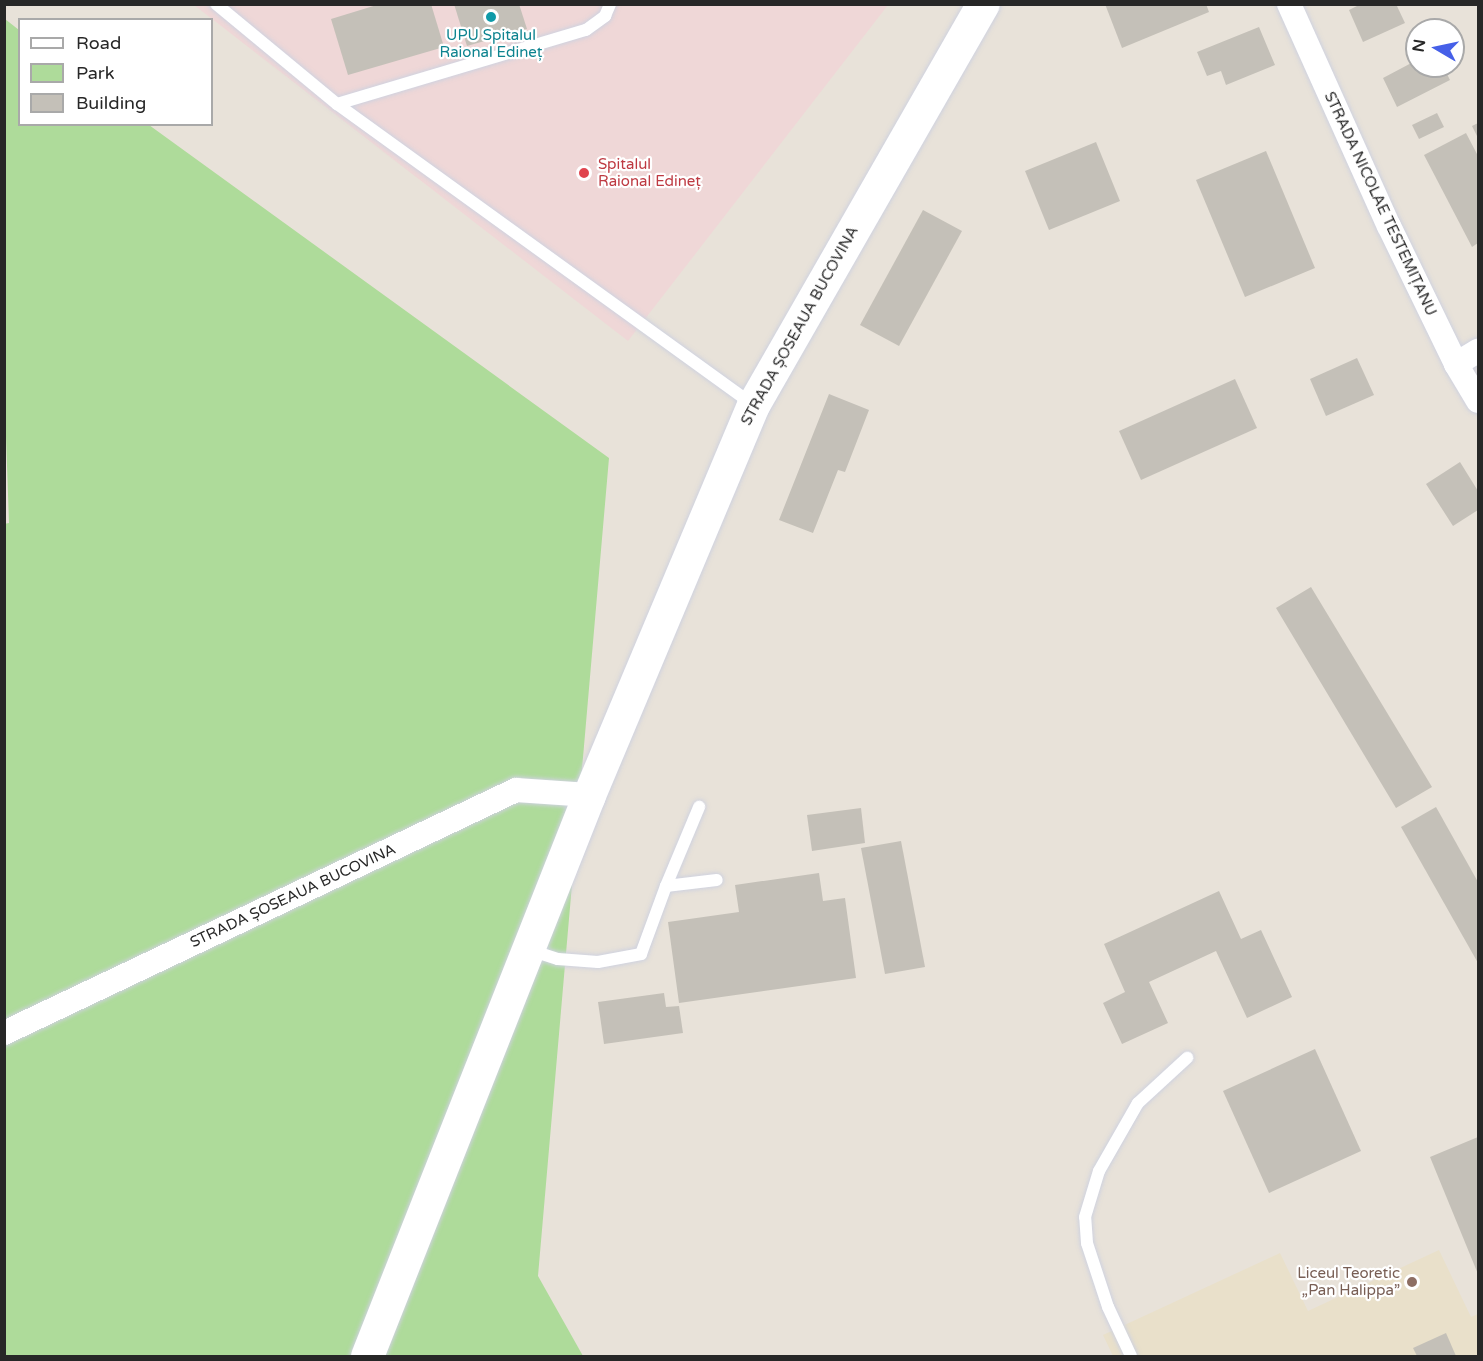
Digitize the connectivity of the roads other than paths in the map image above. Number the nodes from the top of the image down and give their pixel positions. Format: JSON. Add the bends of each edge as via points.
{"nodes":[{"id":1,"x":216,"y":4,"type":"edge"},
{"id":2,"x":610,"y":4,"type":"edge"},
{"id":3,"x":983,"y":4,"type":"edge"},
{"id":4,"x":1289,"y":4,"type":"edge"},
{"id":5,"x":337,"y":104,"type":"junction"},
{"id":6,"x":1479,"y":351,"type":"edge"},
{"id":7,"x":1456,"y":364,"type":"junction"},
{"id":8,"x":1479,"y":400,"type":"edge"},
{"id":9,"x":753,"y":405,"type":"junction"},
{"id":10,"x":589,"y":795,"type":"junction"},
{"id":11,"x":699,"y":807,"type":"dead end"},
{"id":12,"x":717,"y":880,"type":"dead end"},
{"id":13,"x":666,"y":886,"type":"junction"},
{"id":14,"x":529,"y":949,"type":"junction"},
{"id":15,"x":4,"y":1033,"type":"edge"},
{"id":16,"x":1187,"y":1058,"type":"dead end"},
{"id":17,"x":367,"y":1356,"type":"edge"},
{"id":18,"x":1131,"y":1356,"type":"edge"}],
"edges":[{"from":1,"to":5,"type":"lane"},
{"from":2,"to":5,"type":"lane","via":[[605,16],[586,30]]},
{"from":3,"to":9,"type":"main road","name":"STRADA ȘOSEAUA BUCOVINA"},
{"from":4,"to":7,"type":"street","name":"STRADA NICOLAE TESTEMIȚANU"},
{"from":5,"to":9,"type":"lane"},
{"from":6,"to":7,"type":"street"},
{"from":7,"to":8,"type":"street","name":"STRADA NICOLAE TESTEMIȚANU"},
{"from":9,"to":10,"type":"main road","name":"STRADA ȘOSEAUA BUCOVINA"},
{"from":10,"to":14,"type":"main road","name":"STRADA ȘOSEAUA BUCOVINA"},
{"from":10,"to":15,"type":"street","name":"STRADA ȘOSEAUA BUCOVINA","via":[[516,790]]},
{"from":11,"to":13,"type":"lane"},
{"from":12,"to":13,"type":"lane"},
{"from":13,"to":14,"type":"lane","via":[[641,954],[598,962],[558,959]]},
{"from":14,"to":17,"type":"main road","name":"STRADA ȘOSEAUA BUCOVINA"},
{"from":16,"to":18,"type":"lane","via":[[1138,1103],[1099,1171],[1085,1217],[1087,1243],[1108,1307]]}]}
